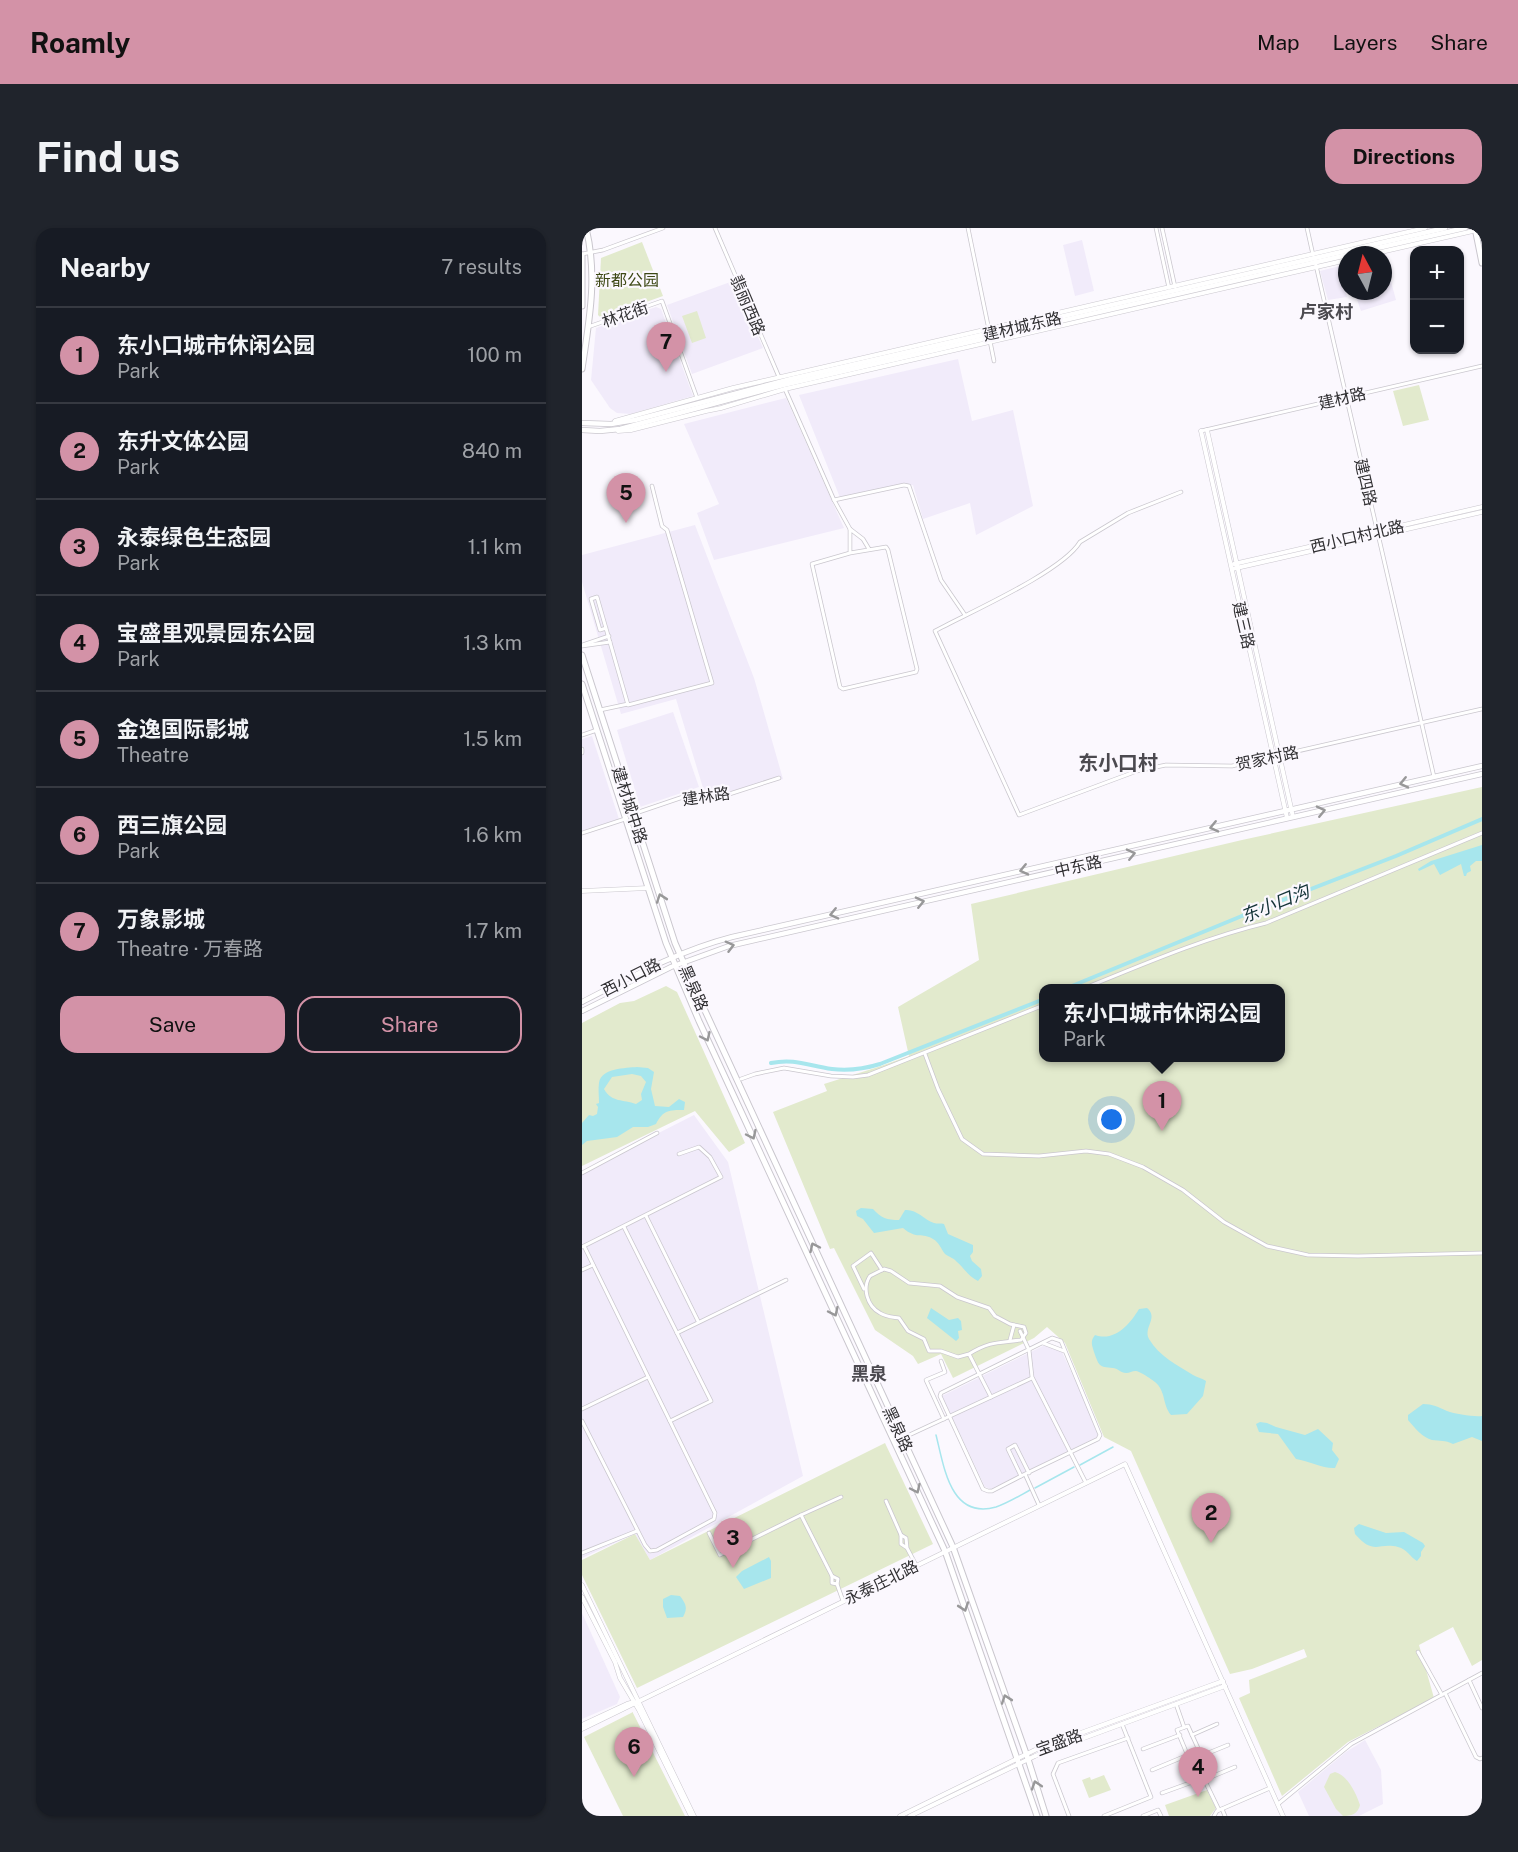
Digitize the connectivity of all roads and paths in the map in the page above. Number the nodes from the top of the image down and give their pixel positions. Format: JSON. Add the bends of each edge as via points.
{"nodes":[{"id":1,"x":586,"y":228,"type":"edge"},
{"id":2,"x":663,"y":228,"type":"edge"},
{"id":3,"x":715,"y":228,"type":"edge"},
{"id":4,"x":968,"y":228,"type":"edge"},
{"id":5,"x":1156,"y":228,"type":"edge"},
{"id":6,"x":1162,"y":228,"type":"edge"},
{"id":7,"x":1307,"y":228,"type":"edge"},
{"id":8,"x":1425,"y":228,"type":"edge"},
{"id":9,"x":1445,"y":228,"type":"edge"},
{"id":10,"x":1465,"y":228,"type":"edge"},
{"id":11,"x":1477,"y":229,"type":"edge"},
{"id":12,"x":1386,"y":246,"type":"edge"},
{"id":13,"x":1392,"y":249,"type":"edge"},
{"id":14,"x":591,"y":253,"type":"junction"},
{"id":15,"x":582,"y":255,"type":"edge"},
{"id":16,"x":1338,"y":256,"type":"edge"},
{"id":17,"x":1315,"y":260,"type":"junction"},
{"id":18,"x":1338,"y":260,"type":"edge"},
{"id":19,"x":1482,"y":263,"type":"edge"},
{"id":20,"x":1173,"y":291,"type":"junction"},
{"id":21,"x":582,"y":306,"type":"edge"},
{"id":22,"x":588,"y":327,"type":"junction"},
{"id":23,"x":990,"y":335,"type":"junction"},
{"id":24,"x":994,"y":361,"type":"dead end"},
{"id":25,"x":1482,"y":366,"type":"edge"},
{"id":26,"x":582,"y":369,"type":"edge"},
{"id":27,"x":782,"y":383,"type":"junction"},
{"id":28,"x":1346,"y":397,"type":"junction"},
{"id":29,"x":699,"y":401,"type":"junction"},
{"id":30,"x":582,"y":423,"type":"edge"},
{"id":31,"x":582,"y":430,"type":"edge"},
{"id":32,"x":1207,"y":430,"type":"junction"},
{"id":33,"x":1201,"y":431,"type":"joint"},
{"id":34,"x":652,"y":486,"type":"dead end"},
{"id":35,"x":1181,"y":492,"type":"dead end"},
{"id":36,"x":834,"y":500,"type":"junction"},
{"id":37,"x":1482,"y":510,"type":"edge"},
{"id":38,"x":850,"y":529,"type":"junction"},
{"id":39,"x":1378,"y":533,"type":"junction"},
{"id":40,"x":869,"y":549,"type":"junction"},
{"id":41,"x":850,"y":553,"type":"junction"},
{"id":42,"x":1237,"y":566,"type":"junction"},
{"id":43,"x":1232,"y":567,"type":"junction"},
{"id":44,"x":965,"y":615,"type":"junction"},
{"id":45,"x":606,"y":628,"type":"junction"},
{"id":46,"x":609,"y":636,"type":"junction"},
{"id":47,"x":610,"y":642,"type":"junction"},
{"id":48,"x":582,"y":646,"type":"edge"},
{"id":49,"x":582,"y":655,"type":"edge"},
{"id":50,"x":582,"y":684,"type":"edge"},
{"id":51,"x":628,"y":704,"type":"junction"},
{"id":52,"x":1482,"y":709,"type":"edge"},
{"id":53,"x":600,"y":710,"type":"junction"},
{"id":54,"x":602,"y":718,"type":"junction"},
{"id":55,"x":594,"y":721,"type":"junction"},
{"id":56,"x":1421,"y":723,"type":"junction"},
{"id":57,"x":598,"y":733,"type":"junction"},
{"id":58,"x":607,"y":733,"type":"junction"},
{"id":59,"x":582,"y":735,"type":"edge"},
{"id":60,"x":1280,"y":755,"type":"junction"},
{"id":61,"x":1274,"y":756,"type":"junction"},
{"id":62,"x":1482,"y":766,"type":"edge"},
{"id":63,"x":1482,"y":774,"type":"edge"},
{"id":64,"x":1434,"y":777,"type":"junction"},
{"id":65,"x":779,"y":778,"type":"dead end"},
{"id":66,"x":1289,"y":810,"type":"junction"},
{"id":67,"x":633,"y":814,"type":"junction"},
{"id":68,"x":1290,"y":818,"type":"junction"},
{"id":69,"x":625,"y":819,"type":"junction"},
{"id":70,"x":582,"y":833,"type":"edge"},
{"id":71,"x":1482,"y":833,"type":"edge"},
{"id":72,"x":648,"y":888,"type":"junction"},
{"id":73,"x":582,"y":891,"type":"edge"},
{"id":74,"x":680,"y":954,"type":"junction"},
{"id":75,"x":672,"y":957,"type":"junction"},
{"id":76,"x":683,"y":962,"type":"junction"},
{"id":77,"x":675,"y":965,"type":"junction"},
{"id":78,"x":1095,"y":984,"type":"edge"},
{"id":79,"x":582,"y":1002,"type":"edge"},
{"id":80,"x":1039,"y":1007,"type":"edge"},
{"id":81,"x":582,"y":1011,"type":"edge"},
{"id":82,"x":925,"y":1054,"type":"junction"},
{"id":83,"x":738,"y":1078,"type":"junction"},
{"id":84,"x":657,"y":1133,"type":"dead end"},
{"id":85,"x":679,"y":1154,"type":"dead end"},
{"id":86,"x":582,"y":1173,"type":"edge"},
{"id":87,"x":646,"y":1216,"type":"junction"},
{"id":88,"x":624,"y":1227,"type":"junction"},
{"id":89,"x":583,"y":1247,"type":"edge"},
{"id":90,"x":1482,"y":1253,"type":"edge"},
{"id":91,"x":593,"y":1265,"type":"junction"},
{"id":92,"x":582,"y":1270,"type":"edge"},
{"id":93,"x":882,"y":1270,"type":"junction"},
{"id":94,"x":786,"y":1280,"type":"dead end"},
{"id":95,"x":866,"y":1290,"type":"junction"},
{"id":96,"x":698,"y":1321,"type":"junction"},
{"id":97,"x":1014,"y":1324,"type":"junction"},
{"id":98,"x":1020,"y":1331,"type":"dead end"},
{"id":99,"x":677,"y":1332,"type":"junction"},
{"id":100,"x":1023,"y":1338,"type":"junction"},
{"id":101,"x":1010,"y":1340,"type":"junction"},
{"id":102,"x":1043,"y":1343,"type":"junction"},
{"id":103,"x":1029,"y":1350,"type":"junction"},
{"id":104,"x":1065,"y":1351,"type":"junction"},
{"id":105,"x":969,"y":1354,"type":"junction"},
{"id":106,"x":941,"y":1361,"type":"dead end"},
{"id":107,"x":979,"y":1374,"type":"junction"},
{"id":108,"x":648,"y":1377,"type":"junction"},
{"id":109,"x":1032,"y":1378,"type":"junction"},
{"id":110,"x":991,"y":1397,"type":"junction"},
{"id":111,"x":582,"y":1409,"type":"edge"},
{"id":112,"x":949,"y":1417,"type":"junction"},
{"id":113,"x":944,"y":1419,"type":"junction"},
{"id":114,"x":582,"y":1421,"type":"edge"},
{"id":115,"x":670,"y":1421,"type":"junction"},
{"id":116,"x":907,"y":1436,"type":"dead end"},
{"id":117,"x":1070,"y":1452,"type":"junction"},
{"id":118,"x":1025,"y":1474,"type":"junction"},
{"id":119,"x":1086,"y":1483,"type":"junction"},
{"id":120,"x":841,"y":1497,"type":"dead end"},
{"id":121,"x":886,"y":1501,"type":"dead end"},
{"id":122,"x":1039,"y":1505,"type":"junction"},
{"id":123,"x":801,"y":1515,"type":"junction"},
{"id":124,"x":637,"y":1531,"type":"junction"},
{"id":125,"x":709,"y":1533,"type":"dead end"},
{"id":126,"x":953,"y":1547,"type":"junction"},
{"id":127,"x":945,"y":1551,"type":"junction"},
{"id":128,"x":582,"y":1553,"type":"edge"},
{"id":129,"x":916,"y":1565,"type":"junction"},
{"id":130,"x":582,"y":1585,"type":"edge"},
{"id":131,"x":582,"y":1597,"type":"edge"},
{"id":132,"x":843,"y":1601,"type":"junction"},
{"id":133,"x":1418,"y":1652,"type":"dead end"},
{"id":134,"x":1482,"y":1673,"type":"edge"},
{"id":135,"x":1469,"y":1680,"type":"junction"},
{"id":136,"x":1224,"y":1684,"type":"junction"},
{"id":137,"x":1444,"y":1694,"type":"junction"},
{"id":138,"x":635,"y":1703,"type":"junction"},
{"id":139,"x":1176,"y":1704,"type":"junction"},
{"id":140,"x":1482,"y":1708,"type":"edge"},
{"id":141,"x":1122,"y":1724,"type":"junction"},
{"id":142,"x":1217,"y":1724,"type":"dead end"},
{"id":143,"x":582,"y":1727,"type":"edge"},
{"id":144,"x":1184,"y":1727,"type":"junction"},
{"id":145,"x":1180,"y":1735,"type":"junction"},
{"id":146,"x":1192,"y":1735,"type":"junction"},
{"id":147,"x":1128,"y":1738,"type":"junction"},
{"id":148,"x":1228,"y":1745,"type":"dead end"},
{"id":149,"x":1143,"y":1749,"type":"dead end"},
{"id":150,"x":1188,"y":1755,"type":"junction"},
{"id":151,"x":1201,"y":1756,"type":"junction"},
{"id":152,"x":1027,"y":1757,"type":"junction"},
{"id":153,"x":1482,"y":1758,"type":"edge"},
{"id":154,"x":1018,"y":1761,"type":"junction"},
{"id":155,"x":1235,"y":1767,"type":"dead end"},
{"id":156,"x":1152,"y":1770,"type":"dead end"},
{"id":157,"x":1211,"y":1777,"type":"junction"},
{"id":158,"x":1198,"y":1780,"type":"junction"},
{"id":159,"x":1205,"y":1781,"type":"junction"},
{"id":160,"x":1271,"y":1788,"type":"junction"},
{"id":161,"x":1161,"y":1793,"type":"dead end"},
{"id":162,"x":1278,"y":1804,"type":"junction"},
{"id":163,"x":1220,"y":1810,"type":"junction"},
{"id":164,"x":692,"y":1816,"type":"edge"},
{"id":165,"x":900,"y":1816,"type":"edge"},
{"id":166,"x":910,"y":1816,"type":"edge"},
{"id":167,"x":1037,"y":1816,"type":"edge"},
{"id":168,"x":1046,"y":1816,"type":"edge"},
{"id":169,"x":1069,"y":1816,"type":"edge"},
{"id":170,"x":1105,"y":1816,"type":"edge"},
{"id":171,"x":1143,"y":1816,"type":"edge"},
{"id":172,"x":1161,"y":1816,"type":"edge"},
{"id":173,"x":1214,"y":1816,"type":"edge"},
{"id":174,"x":1225,"y":1816,"type":"edge"},
{"id":175,"x":1283,"y":1816,"type":"edge"}],
"edges":[{"from":1,"to":14,"type":"main road"},
{"from":2,"to":14,"type":"street"},
{"from":3,"to":27,"type":"street","name":"翡丽西路"},
{"from":4,"to":23,"type":"street"},
{"from":5,"to":20,"type":"street"},
{"from":6,"to":20,"type":"street"},
{"from":7,"to":17,"type":"street","name":"建四路"},
{"from":8,"to":17,"type":"street","name":"建材城东路"},
{"from":9,"to":17,"type":"main road","name":"建材城东路"},
{"from":10,"to":12,"type":"main road","name":"建材城东路"},
{"from":11,"to":13,"type":"street"},
{"from":11,"to":19,"type":"main road"},
{"from":14,"to":15,"type":"street"},
{"from":14,"to":22,"type":"main road"},
{"from":15,"to":21,"type":"main road"},
{"from":16,"to":17,"type":"main road","name":"建材城东路"},
{"from":17,"to":18,"type":"street","name":"建材城东路"},
{"from":17,"to":20,"type":"main road","name":"建材城东路"},
{"from":17,"to":20,"type":"street","name":"建材城东路"},
{"from":17,"to":23,"type":"street","name":"建材城东路"},
{"from":17,"to":28,"type":"street","name":"建四路"},
{"from":20,"to":23,"type":"main road","name":"建材城东路"},
{"from":20,"to":23,"type":"street","name":"建材城东路"},
{"from":22,"to":26,"type":"main road"},
{"from":22,"to":29,"type":"street","name":"林花街","via":[[662,301]]},
{"from":23,"to":24,"type":"street"},
{"from":23,"to":27,"type":"main road","name":"建材城东路"},
{"from":23,"to":27,"type":"street","name":"建材城东路"},
{"from":25,"to":28,"type":"street","name":"建材路"},
{"from":27,"to":29,"type":"main road","name":"建材城东路"},
{"from":27,"to":31,"type":"main road","name":"建材城东路","via":[[626,427]]},
{"from":27,"to":36,"type":"street","name":"翡丽西路"},
{"from":28,"to":32,"type":"street","name":"建材路"},
{"from":28,"to":39,"type":"street","name":"建四路"},
{"from":29,"to":30,"type":"main road","name":"建材城东路","via":[[629,422]]},
{"from":32,"to":33,"type":"street","name":"建材路"},
{"from":32,"to":42,"type":"street","name":"建三路"},
{"from":33,"to":43,"type":"street","name":"建三路"},
{"from":34,"to":51,"type":"street","via":[[712,683]]},
{"from":35,"to":44,"type":"street","via":[[1128,513],[1080,542],[1061,560],[1021,586]]},
{"from":36,"to":38,"type":"street","name":"翡丽西路"},
{"from":36,"to":44,"type":"street","via":[[909,486],[938,572]]},
{"from":37,"to":39,"type":"street","name":"西小口村北路"},
{"from":38,"to":40,"type":"street"},
{"from":38,"to":41,"type":"street"},
{"from":39,"to":42,"type":"street","name":"西小口村北路"},
{"from":39,"to":56,"type":"street","name":"建四路"},
{"from":40,"to":41,"type":"street"},
{"from":40,"to":41,"type":"street","via":[[888,550],[917,669],[843,689],[812,564]]},
{"from":42,"to":43,"type":"street","name":"西小口村北路"},
{"from":42,"to":60,"type":"street","name":"建三路"},
{"from":43,"to":61,"type":"street","name":"建三路"},
{"from":44,"to":61,"type":"street","name":"贺家村路","via":[[934,631],[1019,814],[1137,771],[1166,765],[1232,766]]},
{"from":45,"to":45,"type":"street","via":[[597,597],[591,599],[600,630]]},
{"from":45,"to":46,"type":"street"},
{"from":46,"to":47,"type":"street"},
{"from":46,"to":48,"type":"street"},
{"from":47,"to":48,"type":"street"},
{"from":47,"to":51,"type":"street"},
{"from":49,"to":53,"type":"main road","name":"建材城中路"},
{"from":50,"to":55,"type":"main road","name":"建材城中路"},
{"from":51,"to":53,"type":"street"},
{"from":52,"to":56,"type":"street","name":"贺家村路"},
{"from":53,"to":54,"type":"main road","name":"建材城中路"},
{"from":54,"to":55,"type":"main road","via":[[600,724]]},
{"from":54,"to":58,"type":"main road","name":"建材城中路"},
{"from":55,"to":57,"type":"main road","name":"建材城中路"},
{"from":56,"to":60,"type":"street","name":"贺家村路"},
{"from":56,"to":64,"type":"street","name":"建四路"},
{"from":57,"to":58,"type":"main road"},
{"from":57,"to":59,"type":"street"},
{"from":57,"to":69,"type":"main road","name":"建材城中路"},
{"from":58,"to":67,"type":"main road","name":"建材城中路"},
{"from":60,"to":61,"type":"street","name":"贺家村路"},
{"from":60,"to":66,"type":"street","name":"建三路"},
{"from":61,"to":66,"type":"street","name":"建三路"},
{"from":62,"to":64,"type":"main road","name":"中东路"},
{"from":68,"to":63,"type":"main road","name":"中东路","one_way":true},
{"from":64,"to":66,"type":"main road","name":"中东路","one_way":true},
{"from":65,"to":67,"type":"street","name":"建林路","via":[[720,796],[683,797]]},
{"from":66,"to":68,"type":"street","name":"建三路"},
{"from":66,"to":74,"type":"main road","name":"中东路","one_way":true,"via":[[743,934]]},
{"from":74,"to":67,"type":"main road","name":"建材城中路","one_way":true},
{"from":76,"to":68,"type":"main road","name":"中东路","one_way":true,"via":[[746,942]]},
{"from":69,"to":70,"type":"street"},
{"from":69,"to":72,"type":"main road","name":"建材城中路"},
{"from":71,"to":78,"type":"street","via":[[1266,923],[1178,951]]},
{"from":72,"to":73,"type":"street"},
{"from":72,"to":75,"type":"main road","name":"建材城中路"},
{"from":74,"to":75,"type":"main road","name":"西小口路"},
{"from":74,"to":76,"type":"main road","name":"黑泉路"},
{"from":75,"to":77,"type":"main road","name":"建材城中路"},
{"from":75,"to":79,"type":"main road","name":"西小口路"},
{"from":76,"to":77,"type":"main road","name":"中东路"},
{"from":76,"to":83,"type":"main road","name":"黑泉路"},
{"from":77,"to":81,"type":"main road","name":"西小口路"},
{"from":77,"to":127,"type":"main road","name":"黑泉路","one_way":true},
{"from":80,"to":82,"type":"street"},
{"from":82,"to":83,"type":"street","via":[[853,1077],[784,1068]]},
{"from":82,"to":90,"type":"street","via":[[962,1139],[984,1154],[1109,1154],[1176,1186],[1224,1222],[1267,1246],[1308,1255]]},
{"from":126,"to":83,"type":"main road","name":"黑泉路","one_way":true},
{"from":84,"to":86,"type":"street"},
{"from":85,"to":87,"type":"street","via":[[699,1147],[721,1177]]},
{"from":87,"to":88,"type":"street"},
{"from":87,"to":96,"type":"street"},
{"from":88,"to":89,"type":"street"},
{"from":88,"to":99,"type":"street"},
{"from":89,"to":91,"type":"street"},
{"from":91,"to":92,"type":"street"},
{"from":91,"to":108,"type":"street"},
{"from":93,"to":95,"type":"street","via":[[870,1276]]},
{"from":93,"to":95,"type":"street","via":[[871,1253],[853,1266]]},
{"from":93,"to":97,"type":"street","via":[[909,1282],[940,1286]]},
{"from":94,"to":96,"type":"street"},
{"from":95,"to":105,"type":"street","via":[[878,1312],[899,1318],[908,1331],[924,1340],[929,1351],[958,1357]]},
{"from":96,"to":99,"type":"street"},
{"from":97,"to":100,"type":"street","via":[[1026,1329]]},
{"from":97,"to":101,"type":"street"},
{"from":98,"to":100,"type":"street"},
{"from":99,"to":115,"type":"street","via":[[711,1401]]},
{"from":100,"to":101,"type":"street"},
{"from":100,"to":103,"type":"street"},
{"from":101,"to":105,"type":"street","via":[[983,1345]]},
{"from":102,"to":103,"type":"street"},
{"from":102,"to":104,"type":"street"},
{"from":102,"to":104,"type":"street","via":[[1056,1338]]},
{"from":103,"to":107,"type":"street"},
{"from":103,"to":109,"type":"street"},
{"from":104,"to":117,"type":"street","via":[[1101,1432],[1098,1439]]},
{"from":105,"to":107,"type":"street"},
{"from":106,"to":113,"type":"street","via":[[945,1372],[926,1380]]},
{"from":107,"to":110,"type":"street"},
{"from":107,"to":112,"type":"street","via":[[941,1393]]},
{"from":108,"to":111,"type":"street"},
{"from":108,"to":115,"type":"street"},
{"from":109,"to":110,"type":"street"},
{"from":109,"to":117,"type":"street"},
{"from":110,"to":112,"type":"street"},
{"from":112,"to":113,"type":"street"},
{"from":112,"to":118,"type":"street","via":[[985,1491]]},
{"from":113,"to":116,"type":"street"},
{"from":114,"to":124,"type":"street"},
{"from":115,"to":124,"type":"street","via":[[715,1513],[714,1520],[654,1552]]},
{"from":117,"to":118,"type":"street"},
{"from":117,"to":119,"type":"street"},
{"from":118,"to":118,"type":"street","via":[[1015,1445],[1008,1449]]},
{"from":118,"to":122,"type":"street"},
{"from":119,"to":122,"type":"street","name":"永泰庄北路"},
{"from":119,"to":136,"type":"street","name":"永泰庄北路","via":[[1125,1464]]},
{"from":120,"to":123,"type":"street"},
{"from":121,"to":129,"type":"street"},
{"from":122,"to":126,"type":"street","name":"永泰庄北路"},
{"from":123,"to":125,"type":"street","via":[[720,1555]]},
{"from":123,"to":132,"type":"street","via":[[832,1576],[838,1579]]},
{"from":124,"to":128,"type":"street"},
{"from":126,"to":127,"type":"street","name":"永泰庄北路"},
{"from":152,"to":126,"type":"main road","name":"黑泉路","one_way":true},
{"from":127,"to":129,"type":"street","name":"永泰庄北路"},
{"from":127,"to":154,"type":"main road","name":"黑泉路","one_way":true},
{"from":129,"to":132,"type":"street","name":"永泰庄北路"},
{"from":130,"to":138,"type":"street"},
{"from":131,"to":138,"type":"street"},
{"from":132,"to":138,"type":"street","name":"永泰庄北路"},
{"from":133,"to":137,"type":"street"},
{"from":134,"to":135,"type":"street"},
{"from":135,"to":137,"type":"street"},
{"from":135,"to":140,"type":"street"},
{"from":136,"to":139,"type":"street","name":"宝盛路"},
{"from":136,"to":152,"type":"street","name":"宝盛路"},
{"from":136,"to":160,"type":"street"},
{"from":137,"to":153,"type":"street","via":[[1476,1757]]},
{"from":137,"to":162,"type":"street","via":[[1351,1744]]},
{"from":138,"to":143,"type":"street","name":"永泰庄北路"},
{"from":138,"to":164,"type":"street"},
{"from":139,"to":141,"type":"street","name":"宝盛路"},
{"from":139,"to":144,"type":"street"},
{"from":141,"to":147,"type":"street"},
{"from":141,"to":152,"type":"street","name":"宝盛路"},
{"from":142,"to":146,"type":"street"},
{"from":144,"to":145,"type":"street","via":[[1177,1730]]},
{"from":144,"to":146,"type":"street","via":[[1188,1726]]},
{"from":145,"to":149,"type":"street"},
{"from":145,"to":150,"type":"street"},
{"from":146,"to":151,"type":"street"},
{"from":147,"to":169,"type":"street","via":[[1058,1763],[1053,1774]]},
{"from":147,"to":170,"type":"street","via":[[1151,1797]]},
{"from":148,"to":151,"type":"street"},
{"from":150,"to":156,"type":"street"},
{"from":150,"to":158,"type":"street"},
{"from":151,"to":157,"type":"street"},
{"from":152,"to":154,"type":"street","name":"宝盛路"},
{"from":168,"to":152,"type":"main road","name":"黑泉路","one_way":true},
{"from":154,"to":165,"type":"street","name":"宝盛路"},
{"from":154,"to":166,"type":"street","name":"宝盛路"},
{"from":154,"to":167,"type":"main road","name":"黑泉路"},
{"from":155,"to":157,"type":"street"},
{"from":157,"to":159,"type":"street"},
{"from":158,"to":159,"type":"street"},
{"from":158,"to":161,"type":"street"},
{"from":159,"to":163,"type":"street"},
{"from":160,"to":162,"type":"street"},
{"from":160,"to":163,"type":"street"},
{"from":162,"to":175,"type":"street"},
{"from":163,"to":173,"type":"street"},
{"from":163,"to":174,"type":"street"},
{"from":171,"to":172,"type":"street","via":[[1158,1810]]}]}
